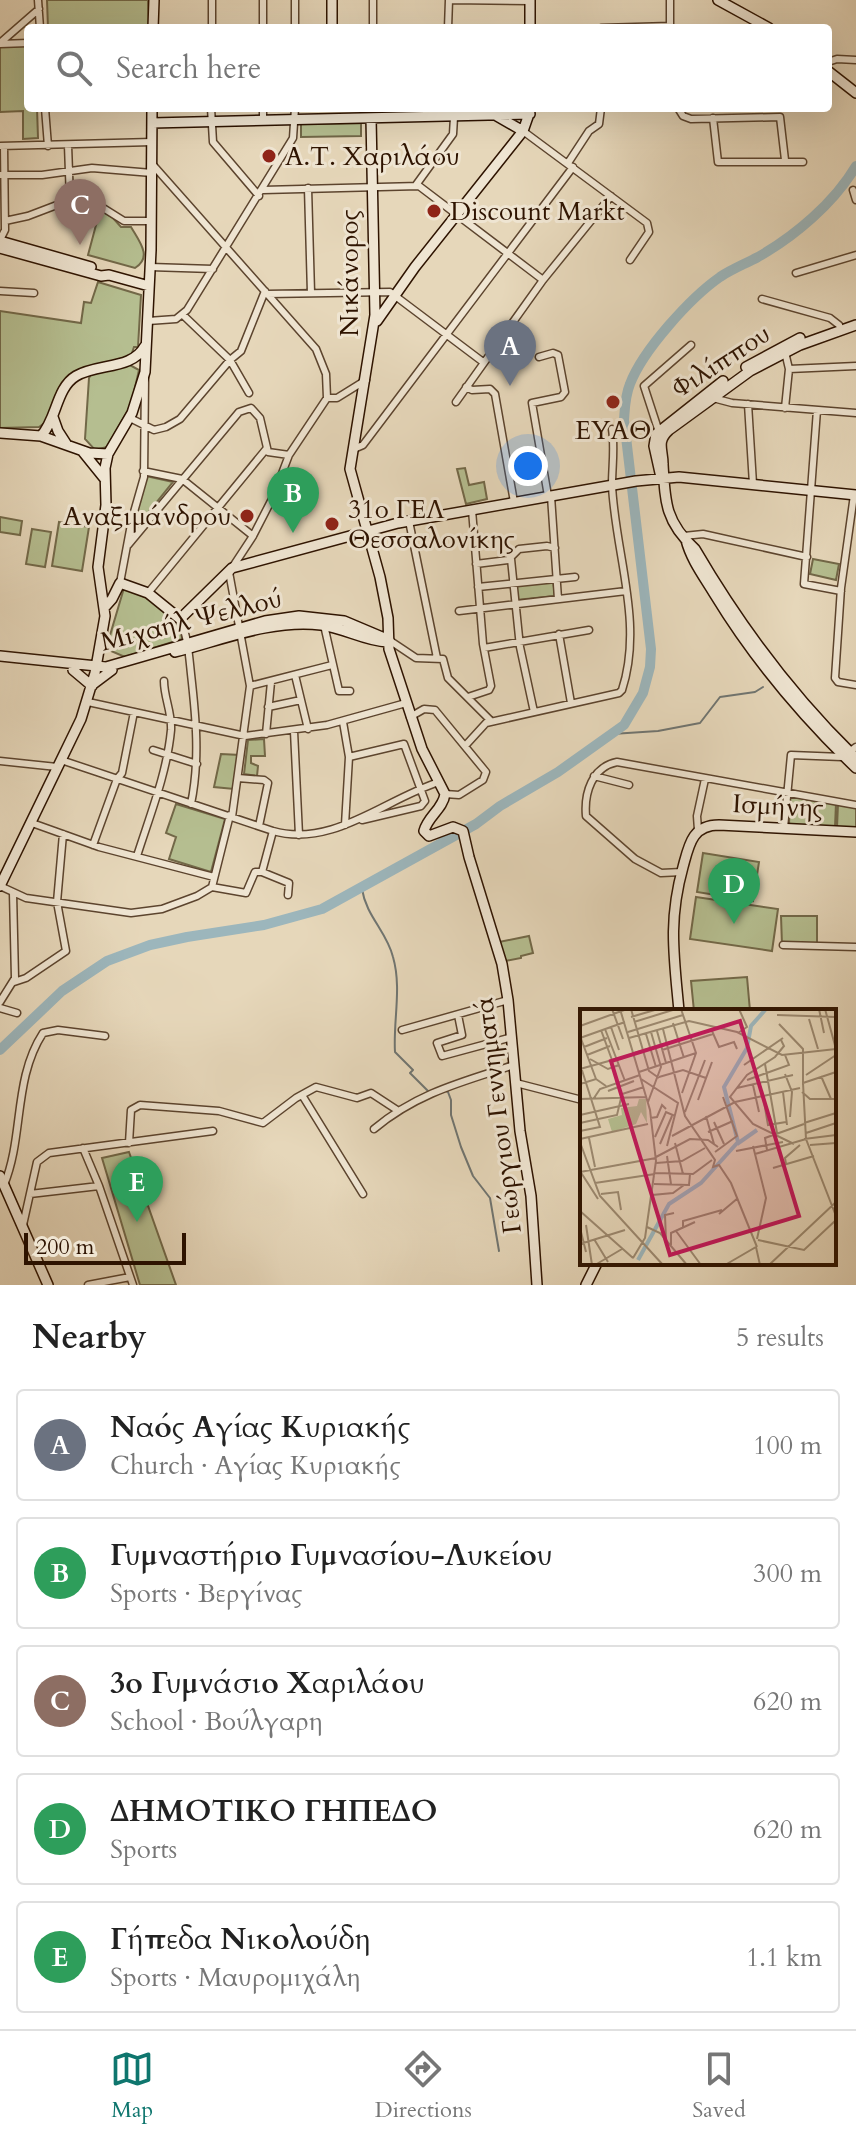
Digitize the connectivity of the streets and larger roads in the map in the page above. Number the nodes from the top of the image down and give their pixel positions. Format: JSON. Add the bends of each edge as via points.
{"nodes":[{"id":1,"x":38,"y":0,"type":"edge"},
{"id":2,"x":154,"y":0,"type":"edge"},
{"id":3,"x":212,"y":0,"type":"edge"},
{"id":4,"x":263,"y":0,"type":"edge"},
{"id":5,"x":295,"y":0,"type":"edge"},
{"id":6,"x":332,"y":0,"type":"edge"},
{"id":7,"x":373,"y":0,"type":"edge"},
{"id":8,"x":450,"y":0,"type":"edge"},
{"id":9,"x":482,"y":0,"type":"edge"},
{"id":10,"x":530,"y":0,"type":"edge"},
{"id":11,"x":670,"y":0,"type":"edge"},
{"id":12,"x":718,"y":0,"type":"edge"},
{"id":13,"x":39,"y":9,"type":"junction"},
{"id":14,"x":40,"y":24,"type":"edge"},
{"id":15,"x":153,"y":24,"type":"edge"},
{"id":16,"x":212,"y":24,"type":"edge"},
{"id":17,"x":263,"y":24,"type":"edge"},
{"id":18,"x":295,"y":24,"type":"edge"},
{"id":19,"x":332,"y":24,"type":"edge"},
{"id":20,"x":373,"y":24,"type":"edge"},
{"id":21,"x":448,"y":24,"type":"edge"},
{"id":22,"x":530,"y":24,"type":"edge"},
{"id":23,"x":670,"y":24,"type":"edge"},
{"id":24,"x":754,"y":24,"type":"edge"},
{"id":25,"x":24,"y":43,"type":"edge"},
{"id":26,"x":0,"y":44,"type":"edge"},
{"id":27,"x":856,"y":60,"type":"edge"},
{"id":28,"x":832,"y":62,"type":"edge"},
{"id":29,"x":832,"y":74,"type":"edge"},
{"id":30,"x":856,"y":93,"type":"edge"},
{"id":31,"x":45,"y":112,"type":"edge"},
{"id":32,"x":152,"y":112,"type":"edge"},
{"id":33,"x":211,"y":112,"type":"edge"},
{"id":34,"x":263,"y":112,"type":"edge"},
{"id":35,"x":295,"y":112,"type":"edge"},
{"id":36,"x":497,"y":112,"type":"edge"},
{"id":37,"x":530,"y":112,"type":"edge"},
{"id":38,"x":600,"y":112,"type":"edge"},
{"id":39,"x":681,"y":112,"type":"edge"},
{"id":40,"x":743,"y":112,"type":"edge"},
{"id":41,"x":371,"y":113,"type":"edge"},
{"id":42,"x":331,"y":114,"type":"edge"},
{"id":43,"x":451,"y":114,"type":"edge"},
{"id":44,"x":743,"y":117,"type":"junction"},
{"id":45,"x":713,"y":118,"type":"junction"},
{"id":46,"x":263,"y":120,"type":"junction"},
{"id":47,"x":295,"y":120,"type":"junction"},
{"id":48,"x":211,"y":122,"type":"junction"},
{"id":49,"x":152,"y":123,"type":"junction"},
{"id":50,"x":523,"y":131,"type":"junction"},
{"id":51,"x":152,"y":142,"type":"junction"},
{"id":52,"x":68,"y":145,"type":"junction"},
{"id":53,"x":2,"y":146,"type":"edge"},
{"id":54,"x":48,"y":146,"type":"junction"},
{"id":55,"x":785,"y":160,"type":"junction"},
{"id":56,"x":803,"y":162,"type":"dead end"},
{"id":57,"x":571,"y":165,"type":"junction"},
{"id":58,"x":152,"y":169,"type":"junction"},
{"id":59,"x":69,"y":170,"type":"junction"},
{"id":60,"x":2,"y":175,"type":"edge"},
{"id":61,"x":416,"y":185,"type":"junction"},
{"id":62,"x":371,"y":187,"type":"junction"},
{"id":63,"x":308,"y":188,"type":"junction"},
{"id":64,"x":853,"y":190,"type":"dead end"},
{"id":65,"x":261,"y":193,"type":"junction"},
{"id":66,"x":611,"y":196,"type":"junction"},
{"id":67,"x":70,"y":200,"type":"junction"},
{"id":68,"x":856,"y":200,"type":"edge"},
{"id":69,"x":459,"y":215,"type":"junction"},
{"id":70,"x":5,"y":221,"type":"junction"},
{"id":71,"x":151,"y":221,"type":"junction"},
{"id":72,"x":0,"y":241,"type":"edge"},
{"id":73,"x":0,"y":248,"type":"edge"},
{"id":74,"x":227,"y":248,"type":"junction"},
{"id":75,"x":507,"y":252,"type":"junction"},
{"id":76,"x":856,"y":255,"type":"edge"},
{"id":77,"x":630,"y":260,"type":"dead end"},
{"id":78,"x":150,"y":267,"type":"junction"},
{"id":79,"x":213,"y":269,"type":"junction"},
{"id":80,"x":796,"y":273,"type":"dead end"},
{"id":81,"x":109,"y":275,"type":"junction"},
{"id":82,"x":543,"y":280,"type":"junction"},
{"id":83,"x":149,"y":286,"type":"junction"},
{"id":84,"x":375,"y":290,"type":"junction"},
{"id":85,"x":0,"y":291,"type":"edge"},
{"id":86,"x":266,"y":292,"type":"junction"},
{"id":87,"x":34,"y":293,"type":"dead end"},
{"id":88,"x":311,"y":293,"type":"junction"},
{"id":89,"x":394,"y":294,"type":"junction"},
{"id":90,"x":762,"y":299,"type":"dead end"},
{"id":91,"x":183,"y":315,"type":"junction"},
{"id":92,"x":148,"y":321,"type":"junction"},
{"id":93,"x":856,"y":322,"type":"edge"},
{"id":94,"x":839,"y":325,"type":"junction"},
{"id":95,"x":374,"y":327,"type":"junction"},
{"id":96,"x":446,"y":334,"type":"junction"},
{"id":97,"x":147,"y":342,"type":"junction"},
{"id":98,"x":691,"y":345,"type":"dead end"},
{"id":99,"x":785,"y":352,"type":"junction"},
{"id":100,"x":539,"y":357,"type":"dead end"},
{"id":101,"x":231,"y":359,"type":"junction"},
{"id":102,"x":126,"y":362,"type":"junction"},
{"id":103,"x":483,"y":362,"type":"junction"},
{"id":104,"x":856,"y":366,"type":"edge"},
{"id":105,"x":789,"y":369,"type":"junction"},
{"id":106,"x":145,"y":372,"type":"junction"},
{"id":107,"x":366,"y":380,"type":"junction"},
{"id":108,"x":466,"y":387,"type":"junction"},
{"id":109,"x":723,"y":389,"type":"junction"},
{"id":110,"x":249,"y":393,"type":"dead end"},
{"id":111,"x":712,"y":397,"type":"junction"},
{"id":112,"x":327,"y":398,"type":"junction"},
{"id":113,"x":456,"y":402,"type":"dead end"},
{"id":114,"x":727,"y":402,"type":"junction"},
{"id":115,"x":748,"y":404,"type":"junction"},
{"id":116,"x":785,"y":408,"type":"junction"},
{"id":117,"x":817,"y":410,"type":"junction"},
{"id":118,"x":856,"y":413,"type":"edge"},
{"id":119,"x":53,"y":417,"type":"junction"},
{"id":120,"x":130,"y":418,"type":"junction"},
{"id":121,"x":145,"y":425,"type":"junction"},
{"id":122,"x":612,"y":429,"type":"dead end"},
{"id":123,"x":659,"y":432,"type":"junction"},
{"id":124,"x":0,"y":433,"type":"edge"},
{"id":125,"x":41,"y":436,"type":"junction"},
{"id":126,"x":67,"y":445,"type":"junction"},
{"id":127,"x":267,"y":448,"type":"junction"},
{"id":128,"x":356,"y":448,"type":"dead end"},
{"id":129,"x":80,"y":450,"type":"junction"},
{"id":130,"x":108,"y":454,"type":"junction"},
{"id":131,"x":289,"y":455,"type":"junction"},
{"id":132,"x":143,"y":471,"type":"junction"},
{"id":133,"x":662,"y":477,"type":"junction"},
{"id":134,"x":104,"y":478,"type":"junction"},
{"id":135,"x":183,"y":480,"type":"junction"},
{"id":136,"x":753,"y":484,"type":"junction"},
{"id":137,"x":612,"y":486,"type":"junction"},
{"id":138,"x":812,"y":490,"type":"junction"},
{"id":139,"x":855,"y":495,"type":"edge"},
{"id":140,"x":549,"y":496,"type":"junction"},
{"id":141,"x":514,"y":502,"type":"junction"},
{"id":142,"x":217,"y":508,"type":"junction"},
{"id":143,"x":472,"y":510,"type":"junction"},
{"id":144,"x":409,"y":521,"type":"junction"},
{"id":145,"x":366,"y":531,"type":"junction"},
{"id":146,"x":253,"y":536,"type":"junction"},
{"id":147,"x":685,"y":538,"type":"junction"},
{"id":148,"x":128,"y":545,"type":"junction"},
{"id":149,"x":555,"y":548,"type":"junction"},
{"id":150,"x":807,"y":557,"type":"junction"},
{"id":151,"x":511,"y":559,"type":"junction"},
{"id":152,"x":476,"y":564,"type":"junction"},
{"id":153,"x":844,"y":565,"type":"junction"},
{"id":154,"x":856,"y":567,"type":"edge"},
{"id":155,"x":230,"y":569,"type":"junction"},
{"id":156,"x":575,"y":577,"type":"dead end"},
{"id":157,"x":557,"y":578,"type":"junction"},
{"id":158,"x":120,"y":583,"type":"junction"},
{"id":159,"x":513,"y":583,"type":"junction"},
{"id":160,"x":478,"y":587,"type":"junction"},
{"id":161,"x":626,"y":591,"type":"junction"},
{"id":162,"x":841,"y":591,"type":"junction"},
{"id":163,"x":148,"y":593,"type":"junction"},
{"id":164,"x":558,"y":599,"type":"junction"},
{"id":165,"x":515,"y":603,"type":"junction"},
{"id":166,"x":480,"y":607,"type":"junction"},
{"id":167,"x":104,"y":608,"type":"junction"},
{"id":168,"x":459,"y":611,"type":"dead end"},
{"id":169,"x":180,"y":619,"type":"junction"},
{"id":170,"x":324,"y":625,"type":"junction"},
{"id":171,"x":589,"y":630,"type":"dead end"},
{"id":172,"x":241,"y":631,"type":"junction"},
{"id":173,"x":559,"y":634,"type":"junction"},
{"id":174,"x":389,"y":640,"type":"junction"},
{"id":175,"x":520,"y":641,"type":"junction"},
{"id":176,"x":100,"y":644,"type":"junction"},
{"id":177,"x":188,"y":646,"type":"junction"},
{"id":178,"x":484,"y":648,"type":"junction"},
{"id":179,"x":0,"y":656,"type":"edge"},
{"id":180,"x":437,"y":658,"type":"junction"},
{"id":181,"x":130,"y":661,"type":"junction"},
{"id":182,"x":0,"y":662,"type":"edge"},
{"id":183,"x":332,"y":665,"type":"junction"},
{"id":184,"x":73,"y":667,"type":"junction"},
{"id":185,"x":96,"y":670,"type":"junction"},
{"id":186,"x":112,"y":670,"type":"junction"},
{"id":187,"x":295,"y":675,"type":"junction"},
{"id":188,"x":164,"y":681,"type":"dead end"},
{"id":189,"x":271,"y":682,"type":"junction"},
{"id":190,"x":856,"y":685,"type":"edge"},
{"id":191,"x":92,"y":686,"type":"junction"},
{"id":192,"x":250,"y":686,"type":"junction"},
{"id":193,"x":350,"y":691,"type":"dead end"},
{"id":194,"x":468,"y":697,"type":"junction"},
{"id":195,"x":301,"y":700,"type":"junction"},
{"id":196,"x":88,"y":702,"type":"junction"},
{"id":197,"x":406,"y":703,"type":"junction"},
{"id":198,"x":571,"y":703,"type":"junction"},
{"id":199,"x":268,"y":707,"type":"junction"},
{"id":200,"x":134,"y":712,"type":"junction"},
{"id":201,"x":534,"y":712,"type":"junction"},
{"id":202,"x":410,"y":717,"type":"junction"},
{"id":203,"x":171,"y":721,"type":"junction"},
{"id":204,"x":491,"y":721,"type":"junction"},
{"id":205,"x":343,"y":722,"type":"junction"},
{"id":206,"x":196,"y":727,"type":"junction"},
{"id":207,"x":308,"y":729,"type":"junction"},
{"id":208,"x":294,"y":731,"type":"junction"},
{"id":209,"x":266,"y":734,"type":"junction"},
{"id":210,"x":245,"y":736,"type":"junction"},
{"id":211,"x":465,"y":746,"type":"junction"},
{"id":212,"x":153,"y":750,"type":"dead end"},
{"id":213,"x":852,"y":753,"type":"edge"},
{"id":214,"x":167,"y":754,"type":"junction"},
{"id":215,"x":349,"y":757,"type":"junction"},
{"id":216,"x":0,"y":761,"type":"edge"},
{"id":217,"x":59,"y":764,"type":"junction"},
{"id":218,"x":197,"y":764,"type":"junction"},
{"id":219,"x":856,"y":768,"type":"edge"},
{"id":220,"x":594,"y":776,"type":"junction"},
{"id":221,"x":238,"y":778,"type":"junction"},
{"id":222,"x":117,"y":779,"type":"junction"},
{"id":223,"x":705,"y":779,"type":"junction"},
{"id":224,"x":440,"y":781,"type":"junction"},
{"id":225,"x":629,"y":785,"type":"dead end"},
{"id":226,"x":420,"y":787,"type":"junction"},
{"id":227,"x":157,"y":793,"type":"junction"},
{"id":228,"x":785,"y":793,"type":"junction"},
{"id":229,"x":445,"y":794,"type":"junction"},
{"id":230,"x":191,"y":804,"type":"junction"},
{"id":231,"x":856,"y":805,"type":"edge"},
{"id":232,"x":231,"y":816,"type":"junction"},
{"id":233,"x":32,"y":823,"type":"junction"},
{"id":234,"x":348,"y":824,"type":"junction"},
{"id":235,"x":259,"y":826,"type":"junction"},
{"id":236,"x":784,"y":828,"type":"junction"},
{"id":237,"x":698,"y":830,"type":"junction"},
{"id":238,"x":273,"y":831,"type":"junction"},
{"id":239,"x":856,"y":832,"type":"edge"},
{"id":240,"x":63,"y":834,"type":"junction"},
{"id":241,"x":299,"y":835,"type":"junction"},
{"id":242,"x":93,"y":845,"type":"junction"},
{"id":243,"x":137,"y":856,"type":"junction"},
{"id":244,"x":262,"y":872,"type":"junction"},
{"id":245,"x":682,"y":872,"type":"junction"},
{"id":246,"x":214,"y":877,"type":"junction"},
{"id":247,"x":0,"y":886,"type":"edge"},
{"id":248,"x":212,"y":887,"type":"junction"},
{"id":249,"x":13,"y":893,"type":"junction"},
{"id":250,"x":288,"y":895,"type":"dead end"},
{"id":251,"x":57,"y":902,"type":"junction"},
{"id":252,"x":783,"y":945,"type":"dead end"},
{"id":253,"x":856,"y":947,"type":"edge"},
{"id":254,"x":14,"y":982,"type":"junction"},
{"id":255,"x":508,"y":1000,"type":"junction"},
{"id":256,"x":0,"y":1002,"type":"edge"},
{"id":257,"x":0,"y":1008,"type":"edge"},
{"id":258,"x":679,"y":1009,"type":"edge"},
{"id":259,"x":17,"y":1013,"type":"dead end"},
{"id":260,"x":458,"y":1015,"type":"junction"},
{"id":261,"x":402,"y":1030,"type":"dead end"},
{"id":262,"x":105,"y":1036,"type":"dead end"},
{"id":263,"x":512,"y":1037,"type":"junction"},
{"id":264,"x":514,"y":1065,"type":"junction"},
{"id":265,"x":515,"y":1083,"type":"junction"},
{"id":266,"x":302,"y":1095,"type":"junction"},
{"id":267,"x":580,"y":1099,"type":"edge"},
{"id":268,"x":397,"y":1110,"type":"junction"},
{"id":269,"x":374,"y":1129,"type":"dead end"},
{"id":270,"x":213,"y":1131,"type":"dead end"},
{"id":271,"x":129,"y":1143,"type":"junction"},
{"id":272,"x":83,"y":1148,"type":"junction"},
{"id":273,"x":2,"y":1180,"type":"edge"},
{"id":274,"x":99,"y":1186,"type":"junction"},
{"id":275,"x":30,"y":1194,"type":"junction"},
{"id":276,"x":363,"y":1194,"type":"dead end"},
{"id":277,"x":23,"y":1225,"type":"junction"},
{"id":278,"x":596,"y":1265,"type":"edge"},
{"id":279,"x":130,"y":1277,"type":"junction"},
{"id":280,"x":48,"y":1285,"type":"edge"},
{"id":281,"x":88,"y":1285,"type":"edge"},
{"id":282,"x":133,"y":1285,"type":"edge"},
{"id":283,"x":537,"y":1285,"type":"edge"},
{"id":284,"x":586,"y":1285,"type":"edge"}],
"edges":[{"from":1,"to":13,"type":"street"},
{"from":2,"to":15,"type":"street"},
{"from":3,"to":16,"type":"street"},
{"from":4,"to":17,"type":"street"},
{"from":5,"to":18,"type":"street"},
{"from":6,"to":19,"type":"street"},
{"from":7,"to":20,"type":"street"},
{"from":8,"to":9,"type":"street"},
{"from":8,"to":21,"type":"street"},
{"from":9,"to":10,"type":"street"},
{"from":10,"to":22,"type":"street"},
{"from":11,"to":23,"type":"street"},
{"from":12,"to":24,"type":"street"},
{"from":13,"to":14,"type":"street"},
{"from":13,"to":26,"type":"street"},
{"from":25,"to":26,"type":"street"},
{"from":27,"to":28,"type":"street"},
{"from":29,"to":30,"type":"street"},
{"from":31,"to":54,"type":"street"},
{"from":32,"to":49,"type":"street"},
{"from":33,"to":48,"type":"street"},
{"from":34,"to":46,"type":"street"},
{"from":35,"to":47,"type":"street"},
{"from":36,"to":43,"type":"street"},
{"from":36,"to":50,"type":"street"},
{"from":37,"to":50,"type":"street"},
{"from":38,"to":57,"type":"street","via":[[599,124],[589,131]]},
{"from":39,"to":45,"type":"street","via":[[686,118]]},
{"from":40,"to":44,"type":"street"},
{"from":41,"to":42,"type":"street"},
{"from":41,"to":43,"type":"street"},
{"from":41,"to":62,"type":"street","name":"Νικάνορος"},
{"from":42,"to":47,"type":"street"},
{"from":43,"to":61,"type":"street","via":[[453,134]]},
{"from":44,"to":45,"type":"street"},
{"from":44,"to":55,"type":"street","via":[[781,118]]},
{"from":45,"to":55,"type":"street","via":[[718,162]]},
{"from":46,"to":47,"type":"street"},
{"from":46,"to":48,"type":"street"},
{"from":47,"to":65,"type":"street","via":[[293,138]]},
{"from":48,"to":49,"type":"street"},
{"from":48,"to":65,"type":"street","via":[[213,142]]},
{"from":49,"to":51,"type":"street"},
{"from":50,"to":57,"type":"street"},
{"from":50,"to":69,"type":"street"},
{"from":51,"to":52,"type":"street"},
{"from":51,"to":58,"type":"street"},
{"from":52,"to":54,"type":"street"},
{"from":52,"to":59,"type":"street"},
{"from":53,"to":54,"type":"street"},
{"from":53,"to":60,"type":"street"},
{"from":55,"to":56,"type":"street"},
{"from":57,"to":66,"type":"street"},
{"from":57,"to":75,"type":"street"},
{"from":58,"to":59,"type":"street"},
{"from":58,"to":71,"type":"street"},
{"from":58,"to":74,"type":"street"},
{"from":59,"to":60,"type":"street"},
{"from":59,"to":67,"type":"street"},
{"from":60,"to":70,"type":"street"},
{"from":61,"to":62,"type":"street"},
{"from":61,"to":69,"type":"street"},
{"from":62,"to":63,"type":"street"},
{"from":62,"to":84,"type":"street","name":"Νικάνορος"},
{"from":63,"to":65,"type":"street"},
{"from":63,"to":88,"type":"street"},
{"from":64,"to":68,"type":"street"},
{"from":65,"to":74,"type":"street"},
{"from":66,"to":77,"type":"street","via":[[650,229]]},
{"from":66,"to":82,"type":"street"},
{"from":67,"to":70,"type":"street"},
{"from":67,"to":71,"type":"street","via":[[100,206],[124,221]]},
{"from":69,"to":75,"type":"street"},
{"from":69,"to":89,"type":"street"},
{"from":70,"to":72,"type":"street"},
{"from":71,"to":78,"type":"street"},
{"from":72,"to":81,"type":"street"},
{"from":73,"to":81,"type":"street"},
{"from":74,"to":79,"type":"street"},
{"from":74,"to":86,"type":"street"},
{"from":75,"to":82,"type":"street"},
{"from":75,"to":96,"type":"street"},
{"from":76,"to":80,"type":"street"},
{"from":78,"to":79,"type":"street"},
{"from":78,"to":83,"type":"street"},
{"from":79,"to":91,"type":"street"},
{"from":81,"to":83,"type":"street"},
{"from":82,"to":103,"type":"street"},
{"from":83,"to":92,"type":"street"},
{"from":84,"to":88,"type":"street"},
{"from":84,"to":89,"type":"street"},
{"from":84,"to":95,"type":"street","name":"Νικάνορος"},
{"from":85,"to":87,"type":"street"},
{"from":86,"to":88,"type":"street"},
{"from":86,"to":101,"type":"street","via":[[240,352]]},
{"from":86,"to":112,"type":"street","via":[[316,349],[325,368]]},
{"from":89,"to":95,"type":"street"},
{"from":89,"to":96,"type":"street"},
{"from":90,"to":94,"type":"street"},
{"from":91,"to":92,"type":"street"},
{"from":91,"to":101,"type":"street"},
{"from":92,"to":97,"type":"street"},
{"from":93,"to":94,"type":"street","name":"Φιλίππου"},
{"from":93,"to":99,"type":"street","name":"Φιλίππου"},
{"from":94,"to":123,"type":"street","name":"Φιλίππου","via":[[798,339],[733,374]]},
{"from":95,"to":107,"type":"street","name":"Νικάνορος"},
{"from":96,"to":103,"type":"street"},
{"from":96,"to":128,"type":"street"},
{"from":97,"to":102,"type":"street","via":[[140,355]]},
{"from":97,"to":106,"type":"street"},
{"from":98,"to":123,"type":"street","via":[[644,386]]},
{"from":99,"to":105,"type":"street"},
{"from":99,"to":109,"type":"street","name":"Φιλίππου"},
{"from":100,"to":140,"type":"street","via":[[557,354],[564,396],[532,403]]},
{"from":101,"to":110,"type":"street"},
{"from":101,"to":121,"type":"street","via":[[177,421],[154,430]]},
{"from":102,"to":106,"type":"street","via":[[137,363]]},
{"from":102,"to":119,"type":"street","via":[[73,378]]},
{"from":103,"to":108,"type":"street"},
{"from":104,"to":105,"type":"street"},
{"from":105,"to":116,"type":"street"},
{"from":106,"to":120,"type":"street"},
{"from":106,"to":121,"type":"street"},
{"from":107,"to":112,"type":"street","via":[[337,398]]},
{"from":107,"to":145,"type":"street","name":"Νικάνορος","via":[[350,464]]},
{"from":108,"to":113,"type":"street"},
{"from":108,"to":141,"type":"street","via":[[495,394]]},
{"from":109,"to":111,"type":"street","name":"Φιλίππου"},
{"from":109,"to":114,"type":"street"},
{"from":111,"to":114,"type":"street"},
{"from":111,"to":133,"type":"street","name":"Φιλίππου","via":[[662,438]]},
{"from":112,"to":131,"type":"street"},
{"from":114,"to":115,"type":"street"},
{"from":115,"to":116,"type":"street"},
{"from":115,"to":136,"type":"street"},
{"from":116,"to":117,"type":"street"},
{"from":117,"to":118,"type":"street"},
{"from":117,"to":138,"type":"street"},
{"from":119,"to":125,"type":"street"},
{"from":119,"to":126,"type":"street"},
{"from":120,"to":121,"type":"street"},
{"from":120,"to":130,"type":"street"},
{"from":121,"to":132,"type":"street"},
{"from":122,"to":137,"type":"street"},
{"from":123,"to":133,"type":"street","name":"Φιλίππου","via":[[654,444]]},
{"from":124,"to":125,"type":"street"},
{"from":125,"to":126,"type":"street"},
{"from":126,"to":129,"type":"street"},
{"from":127,"to":131,"type":"street"},
{"from":127,"to":135,"type":"street","via":[[260,418],[251,408],[239,412]]},
{"from":127,"to":142,"type":"street"},
{"from":129,"to":130,"type":"street"},
{"from":129,"to":134,"type":"street"},
{"from":130,"to":134,"type":"street"},
{"from":131,"to":146,"type":"street"},
{"from":132,"to":135,"type":"street"},
{"from":132,"to":148,"type":"street"},
{"from":133,"to":136,"type":"street"},
{"from":133,"to":137,"type":"street"},
{"from":133,"to":147,"type":"street","via":[[666,505]]},
{"from":134,"to":167,"type":"street","via":[[98,567]]},
{"from":135,"to":142,"type":"street"},
{"from":135,"to":148,"type":"street"},
{"from":136,"to":138,"type":"street"},
{"from":137,"to":140,"type":"street"},
{"from":137,"to":161,"type":"street"},
{"from":138,"to":139,"type":"street"},
{"from":138,"to":150,"type":"street"},
{"from":139,"to":153,"type":"street"},
{"from":140,"to":141,"type":"street"},
{"from":140,"to":149,"type":"street"},
{"from":141,"to":143,"type":"street"},
{"from":142,"to":146,"type":"street"},
{"from":142,"to":163,"type":"street"},
{"from":143,"to":144,"type":"street"},
{"from":143,"to":152,"type":"street"},
{"from":144,"to":145,"type":"street"},
{"from":144,"to":180,"type":"street"},
{"from":145,"to":155,"type":"street"},
{"from":145,"to":174,"type":"street","via":[[380,577]]},
{"from":146,"to":155,"type":"street"},
{"from":147,"to":150,"type":"street","via":[[703,534]]},
{"from":147,"to":213,"type":"street","via":[[775,681]]},
{"from":148,"to":158,"type":"street"},
{"from":149,"to":151,"type":"street","via":[[520,548]]},
{"from":149,"to":157,"type":"street"},
{"from":150,"to":162,"type":"street","via":[[804,584]]},
{"from":151,"to":152,"type":"street"},
{"from":151,"to":159,"type":"street"},
{"from":152,"to":160,"type":"street"},
{"from":153,"to":154,"type":"street"},
{"from":153,"to":162,"type":"street"},
{"from":155,"to":169,"type":"street"},
{"from":155,"to":172,"type":"street"},
{"from":156,"to":157,"type":"street"},
{"from":157,"to":159,"type":"street"},
{"from":157,"to":164,"type":"street"},
{"from":158,"to":163,"type":"street"},
{"from":158,"to":167,"type":"street"},
{"from":159,"to":160,"type":"street"},
{"from":159,"to":165,"type":"street"},
{"from":160,"to":166,"type":"street"},
{"from":161,"to":164,"type":"street"},
{"from":161,"to":198,"type":"street","via":[[632,643],[625,682],[619,693]]},
{"from":162,"to":190,"type":"street","via":[[835,678]]},
{"from":163,"to":169,"type":"street"},
{"from":164,"to":165,"type":"street"},
{"from":165,"to":166,"type":"street"},
{"from":165,"to":175,"type":"street"},
{"from":166,"to":168,"type":"street"},
{"from":166,"to":178,"type":"street"},
{"from":167,"to":176,"type":"street"},
{"from":169,"to":177,"type":"street"},
{"from":170,"to":172,"type":"street","name":"Μιχαήλ Ψελλού"},
{"from":170,"to":174,"type":"street","name":"Μιχαήλ Ψελλού"},
{"from":170,"to":183,"type":"street"},
{"from":171,"to":173,"type":"street"},
{"from":172,"to":174,"type":"street","name":"Μιχαήλ Ψελλού","via":[[278,618],[318,617],[354,624]]},
{"from":172,"to":177,"type":"street","name":"Μιχαήλ Ψελλού"},
{"from":172,"to":192,"type":"street"},
{"from":173,"to":175,"type":"street"},
{"from":173,"to":198,"type":"street"},
{"from":174,"to":180,"type":"street","name":"Μιχαήλ Ψελλού","via":[[416,658]]},
{"from":174,"to":197,"type":"street"},
{"from":175,"to":178,"type":"street"},
{"from":175,"to":201,"type":"street"},
{"from":176,"to":181,"type":"street","via":[[110,658]]},
{"from":176,"to":184,"type":"street"},
{"from":176,"to":185,"type":"street"},
{"from":177,"to":181,"type":"street","name":"Μιχαήλ Ψελλού"},
{"from":177,"to":186,"type":"street","name":"Μιχαήλ Ψελλού"},
{"from":177,"to":206,"type":"street"},
{"from":178,"to":194,"type":"street","via":[[491,687]]},
{"from":179,"to":184,"type":"street","name":"Μιχαήλ Ψελλού"},
{"from":180,"to":194,"type":"street","via":[[443,659],[448,677]]},
{"from":181,"to":185,"type":"street","name":"Μιχαήλ Ψελλού"},
{"from":182,"to":184,"type":"street","name":"Μιχαήλ Ψελλού"},
{"from":183,"to":187,"type":"street"},
{"from":183,"to":193,"type":"street","via":[[339,692]]},
{"from":184,"to":185,"type":"street","name":"Μιχαήλ Ψελλού"},
{"from":184,"to":191,"type":"street"},
{"from":185,"to":186,"type":"street","name":"Μιχαήλ Ψελλού"},
{"from":185,"to":191,"type":"street"},
{"from":186,"to":191,"type":"street"},
{"from":187,"to":189,"type":"street"},
{"from":187,"to":195,"type":"street"},
{"from":188,"to":203,"type":"street"},
{"from":189,"to":192,"type":"street"},
{"from":189,"to":199,"type":"street"},
{"from":191,"to":196,"type":"street"},
{"from":192,"to":210,"type":"street"},
{"from":194,"to":204,"type":"street"},
{"from":195,"to":199,"type":"street"},
{"from":195,"to":207,"type":"street"},
{"from":196,"to":200,"type":"street"},
{"from":196,"to":217,"type":"street"},
{"from":197,"to":202,"type":"street"},
{"from":197,"to":205,"type":"street"},
{"from":198,"to":201,"type":"street"},
{"from":199,"to":209,"type":"street"},
{"from":200,"to":203,"type":"street"},
{"from":200,"to":222,"type":"street"},
{"from":201,"to":204,"type":"street"},
{"from":202,"to":211,"type":"street","via":[[433,709]]},
{"from":202,"to":224,"type":"street"},
{"from":203,"to":206,"type":"street"},
{"from":203,"to":214,"type":"street"},
{"from":204,"to":211,"type":"street"},
{"from":205,"to":207,"type":"street"},
{"from":205,"to":215,"type":"street"},
{"from":206,"to":210,"type":"street"},
{"from":206,"to":218,"type":"street"},
{"from":207,"to":208,"type":"street"},
{"from":208,"to":209,"type":"street"},
{"from":208,"to":241,"type":"street"},
{"from":209,"to":210,"type":"street"},
{"from":210,"to":221,"type":"street"},
{"from":211,"to":229,"type":"street","via":[[486,772],[483,780],[459,795]]},
{"from":212,"to":214,"type":"street"},
{"from":213,"to":219,"type":"street"},
{"from":213,"to":228,"type":"street","via":[[795,754],[789,760]]},
{"from":214,"to":218,"type":"street"},
{"from":214,"to":227,"type":"street"},
{"from":215,"to":226,"type":"street","via":[[403,744]]},
{"from":215,"to":234,"type":"street"},
{"from":216,"to":217,"type":"street"},
{"from":217,"to":222,"type":"street"},
{"from":217,"to":233,"type":"street"},
{"from":218,"to":230,"type":"street"},
{"from":220,"to":223,"type":"street","via":[[617,762]]},
{"from":220,"to":225,"type":"street"},
{"from":220,"to":245,"type":"street","via":[[587,817],[633,858],[661,873]]},
{"from":221,"to":232,"type":"street"},
{"from":221,"to":235,"type":"street","via":[[268,783]]},
{"from":222,"to":227,"type":"street"},
{"from":222,"to":242,"type":"street"},
{"from":223,"to":228,"type":"street"},
{"from":223,"to":237,"type":"street"},
{"from":224,"to":226,"type":"street"},
{"from":224,"to":229,"type":"street"},
{"from":226,"to":234,"type":"street"},
{"from":226,"to":234,"type":"street","via":[[422,806]]},
{"from":227,"to":230,"type":"street"},
{"from":227,"to":243,"type":"street"},
{"from":228,"to":231,"type":"street"},
{"from":228,"to":236,"type":"street"},
{"from":229,"to":255,"type":"street","name":"Γεώργιου Γεννηματά","via":[[424,831],[430,836],[453,827],[464,835]]},
{"from":230,"to":232,"type":"street"},
{"from":232,"to":235,"type":"street"},
{"from":232,"to":246,"type":"street"},
{"from":233,"to":240,"type":"street"},
{"from":233,"to":247,"type":"street"},
{"from":234,"to":241,"type":"street"},
{"from":235,"to":238,"type":"street"},
{"from":236,"to":237,"type":"street","name":"Ισμήνης","via":[[712,825]]},
{"from":236,"to":239,"type":"street","name":"Ισμήνης"},
{"from":237,"to":245,"type":"street"},
{"from":238,"to":241,"type":"street"},
{"from":238,"to":244,"type":"street"},
{"from":240,"to":242,"type":"street"},
{"from":240,"to":251,"type":"street"},
{"from":242,"to":243,"type":"street"},
{"from":243,"to":246,"type":"street"},
{"from":244,"to":248,"type":"street","via":[[255,872],[245,894]]},
{"from":244,"to":250,"type":"street","via":[[289,883]]},
{"from":245,"to":258,"type":"street","via":[[672,921]]},
{"from":246,"to":248,"type":"street"},
{"from":247,"to":249,"type":"street"},
{"from":248,"to":251,"type":"street","via":[[148,912]]},
{"from":249,"to":251,"type":"street"},
{"from":249,"to":254,"type":"street"},
{"from":251,"to":254,"type":"street","via":[[66,951]]},
{"from":252,"to":253,"type":"street"},
{"from":254,"to":256,"type":"street"},
{"from":255,"to":260,"type":"street"},
{"from":255,"to":263,"type":"street","name":"Γεώργιου Γεννηματά"},
{"from":257,"to":259,"type":"street"},
{"from":260,"to":261,"type":"street"},
{"from":260,"to":263,"type":"street","via":[[462,1035],[437,1043],[446,1057]]},
{"from":262,"to":273,"type":"street","via":[[43,1033],[23,1089],[17,1146]]},
{"from":263,"to":264,"type":"street","name":"Γεώργιου Γεννηματά"},
{"from":264,"to":265,"type":"street","name":"Γεώργιου Γεννηματά"},
{"from":264,"to":268,"type":"street","via":[[440,1089]]},
{"from":265,"to":267,"type":"street"},
{"from":265,"to":283,"type":"street","name":"Γεώργιου Γεννηματά"},
{"from":266,"to":268,"type":"street","via":[[316,1087],[357,1098],[371,1093]]},
{"from":266,"to":271,"type":"street","via":[[263,1123],[219,1111],[137,1105],[130,1113]]},
{"from":266,"to":276,"type":"street"},
{"from":268,"to":269,"type":"street"},
{"from":270,"to":271,"type":"street"},
{"from":271,"to":272,"type":"street"},
{"from":272,"to":274,"type":"street"},
{"from":272,"to":275,"type":"street","via":[[40,1158]]},
{"from":273,"to":277,"type":"street"},
{"from":274,"to":275,"type":"street"},
{"from":274,"to":279,"type":"street"},
{"from":275,"to":277,"type":"street"},
{"from":277,"to":280,"type":"street"},
{"from":278,"to":284,"type":"street"},
{"from":279,"to":281,"type":"street"},
{"from":279,"to":282,"type":"street"}]}
